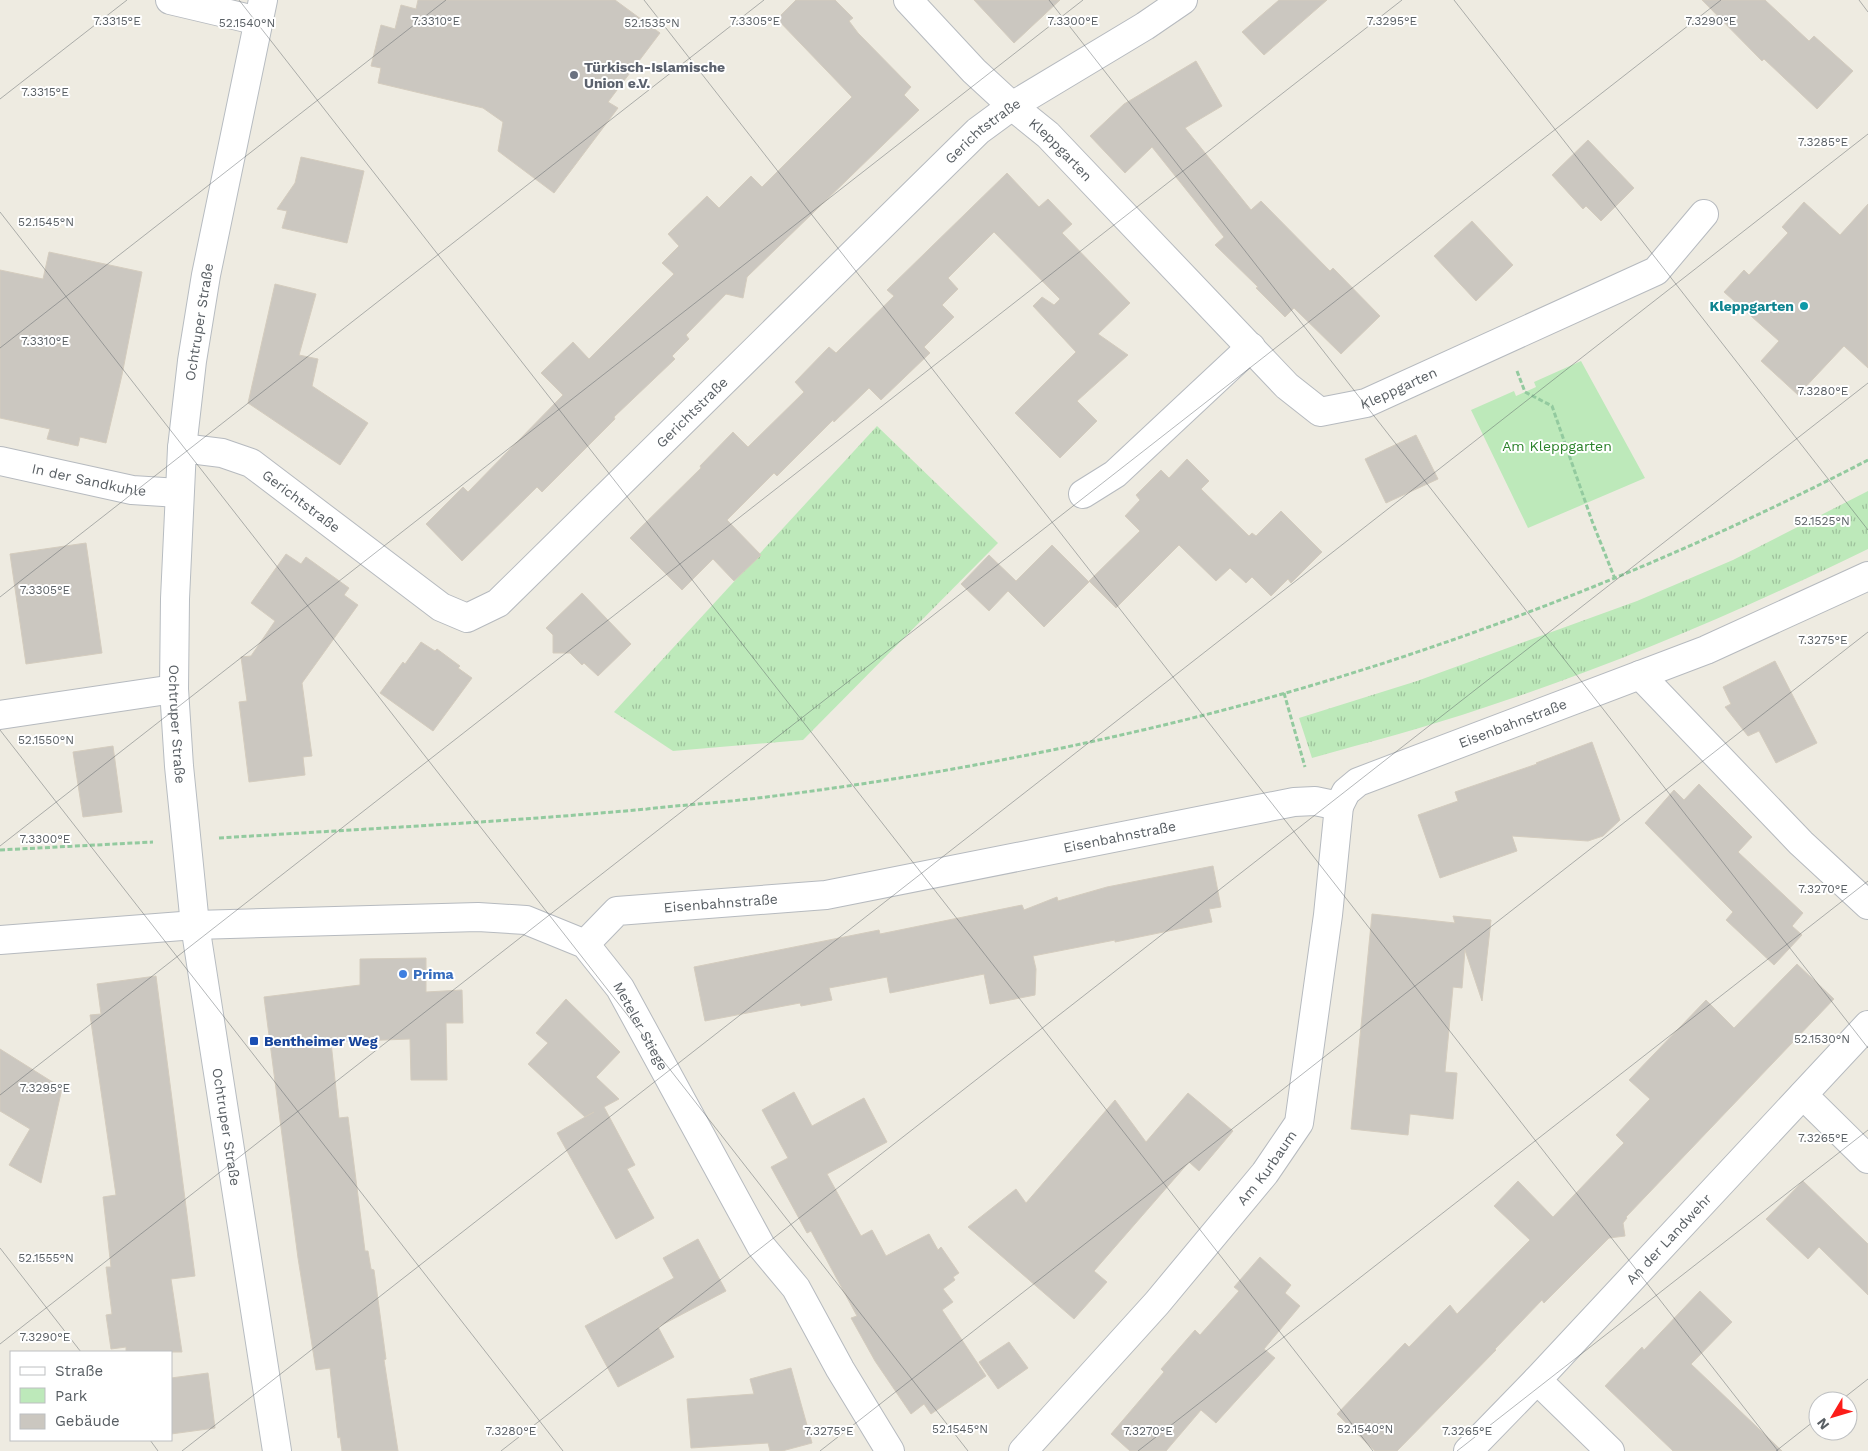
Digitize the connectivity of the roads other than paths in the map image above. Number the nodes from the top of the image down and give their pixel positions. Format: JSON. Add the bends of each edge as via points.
{"nodes":[{"id":1,"x":170,"y":0,"type":"edge"},
{"id":2,"x":908,"y":0,"type":"edge"},
{"id":3,"x":1183,"y":0,"type":"edge"},
{"id":4,"x":261,"y":10,"type":"edge"},
{"id":5,"x":1012,"y":106,"type":"junction"},
{"id":6,"x":1704,"y":214,"type":"dead end"},
{"id":7,"x":1251,"y":347,"type":"junction"},
{"id":8,"x":182,"y":448,"type":"junction"},
{"id":9,"x":0,"y":461,"type":"edge"},
{"id":10,"x":180,"y":493,"type":"junction"},
{"id":11,"x":1083,"y":494,"type":"dead end"},
{"id":12,"x":1868,"y":576,"type":"edge"},
{"id":13,"x":1640,"y":675,"type":"junction"},
{"id":14,"x":174,"y":689,"type":"junction"},
{"id":15,"x":0,"y":716,"type":"edge"},
{"id":16,"x":1338,"y":806,"type":"junction"},
{"id":17,"x":1868,"y":905,"type":"edge"},
{"id":18,"x":195,"y":925,"type":"junction"},
{"id":19,"x":0,"y":940,"type":"edge"},
{"id":20,"x":585,"y":944,"type":"junction"},
{"id":21,"x":1868,"y":1025,"type":"edge"},
{"id":22,"x":1803,"y":1095,"type":"junction"},
{"id":23,"x":1868,"y":1159,"type":"edge"},
{"id":24,"x":1537,"y":1380,"type":"junction"},
{"id":25,"x":277,"y":1451,"type":"edge"},
{"id":26,"x":890,"y":1451,"type":"edge"},
{"id":27,"x":1023,"y":1451,"type":"edge"},
{"id":28,"x":1468,"y":1451,"type":"edge"},
{"id":29,"x":1610,"y":1451,"type":"edge"}],
"edges":[{"from":1,"to":4,"type":"street"},
{"from":2,"to":5,"type":"street","name":"Kleppgarten","via":[[974,71]]},
{"from":3,"to":5,"type":"street","name":"Gerichtstraße"},
{"from":4,"to":8,"type":"street","name":"Ochtruper Straße","via":[[206,275]]},
{"from":5,"to":7,"type":"street","name":"Kleppgarten","via":[[1048,135]]},
{"from":5,"to":8,"type":"street","name":"Gerichtstraße","via":[[978,131],[498,603],[467,618],[441,607],[251,463],[222,453]]},
{"from":6,"to":7,"type":"street","name":"Kleppgarten","via":[[1656,271],[1366,403],[1320,412],[1286,386]]},
{"from":7,"to":11,"type":"street","via":[[1115,474]]},
{"from":8,"to":10,"type":"street","name":"Ochtruper Straße"},
{"from":9,"to":10,"type":"street","name":"In der Sandkuhle","via":[[132,490]]},
{"from":10,"to":14,"type":"street","name":"Ochtruper Straße"},
{"from":12,"to":13,"type":"street","name":"Eisenbahnstraße","via":[[1706,650]]},
{"from":13,"to":16,"type":"street","name":"Eisenbahnstraße","via":[[1358,782],[1346,792]]},
{"from":13,"to":17,"type":"street","via":[[1801,842]]},
{"from":14,"to":15,"type":"street"},
{"from":14,"to":18,"type":"street","name":"Ochtruper Straße"},
{"from":16,"to":20,"type":"street","name":"Eisenbahnstraße","via":[[1315,801],[1294,802],[826,895],[617,910]]},
{"from":16,"to":27,"type":"street","name":"Am Kurbaum","via":[[1328,915],[1299,1123],[1265,1173],[1157,1303]]},
{"from":18,"to":19,"type":"street"},
{"from":18,"to":20,"type":"street","name":"Meteler Stiege","via":[[478,917],[526,920]]},
{"from":18,"to":25,"type":"street","name":"Ochtruper Straße"},
{"from":20,"to":26,"type":"street","name":"Meteler Stiege","via":[[620,988],[761,1246],[796,1288]]},
{"from":21,"to":22,"type":"street","name":"An der Landwehr"},
{"from":22,"to":23,"type":"street"},
{"from":22,"to":24,"type":"street","name":"An der Landwehr"},
{"from":24,"to":28,"type":"street","name":"An der Landwehr"},
{"from":24,"to":29,"type":"street"}]}
